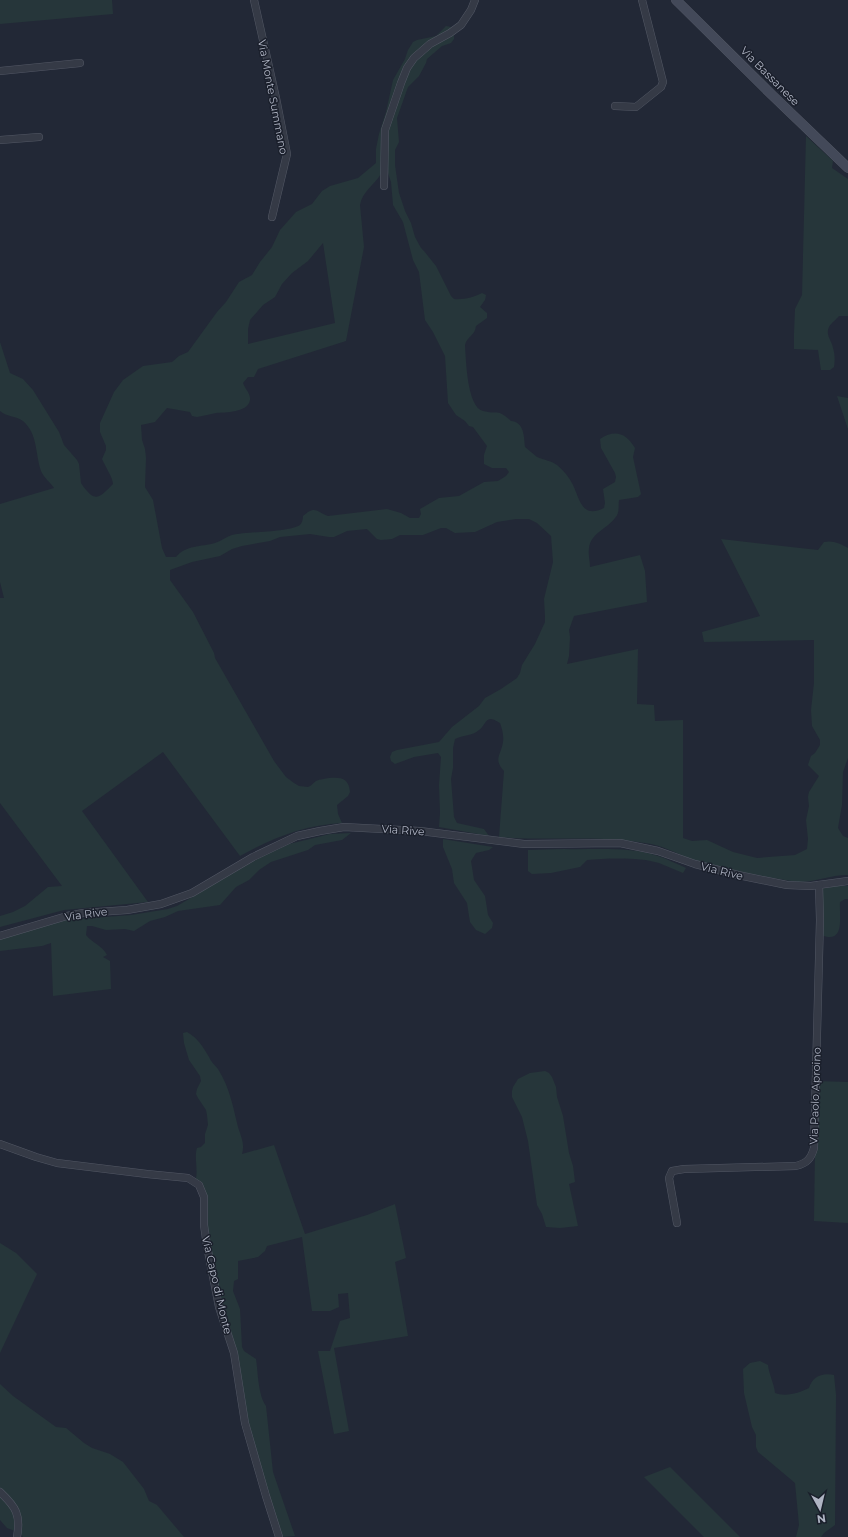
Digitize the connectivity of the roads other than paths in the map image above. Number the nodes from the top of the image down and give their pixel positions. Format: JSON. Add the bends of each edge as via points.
{"nodes":[{"id":1,"x":254,"y":0,"type":"edge"},
{"id":2,"x":475,"y":0,"type":"edge"},
{"id":3,"x":642,"y":0,"type":"edge"},
{"id":4,"x":676,"y":0,"type":"edge"},
{"id":5,"x":80,"y":63,"type":"dead end"},
{"id":6,"x":0,"y":70,"type":"edge"},
{"id":7,"x":615,"y":106,"type":"dead end"},
{"id":8,"x":39,"y":137,"type":"dead end"},
{"id":9,"x":0,"y":140,"type":"edge"},
{"id":10,"x":848,"y":168,"type":"edge"},
{"id":11,"x":384,"y":186,"type":"dead end"},
{"id":12,"x":272,"y":217,"type":"dead end"},
{"id":13,"x":848,"y":881,"type":"edge"},
{"id":14,"x":820,"y":885,"type":"junction"},
{"id":15,"x":0,"y":936,"type":"edge"},
{"id":16,"x":0,"y":1144,"type":"edge"},
{"id":17,"x":677,"y":1223,"type":"dead end"},
{"id":18,"x":0,"y":1492,"type":"edge"},
{"id":19,"x":17,"y":1537,"type":"edge"},
{"id":20,"x":279,"y":1537,"type":"edge"}],
"edges":[{"from":1,"to":12,"type":"street","name":"Via Monte Summano","via":[[286,154]]},
{"from":2,"to":11,"type":"street","via":[[461,25],[430,44],[407,68],[385,130]]},
{"from":3,"to":7,"type":"street","via":[[663,82],[636,107]]},
{"from":4,"to":10,"type":"main road","name":"Via Bassanese"},
{"from":5,"to":6,"type":"street"},
{"from":8,"to":9,"type":"street"},
{"from":13,"to":14,"type":"street","name":"Via Rive"},
{"from":14,"to":15,"type":"street","name":"Via Rive","via":[[799,887],[738,875],[628,844],[524,844],[420,831],[344,828],[297,836],[172,901],[146,907],[67,916]]},
{"from":14,"to":17,"type":"street","name":"Via Paolo Aproino","via":[[814,1148],[811,1157],[805,1164],[796,1166],[684,1168],[672,1172],[669,1178]]},
{"from":16,"to":20,"type":"street","name":"Via Capo di Monte","via":[[57,1163],[188,1178],[200,1185],[204,1197],[207,1246],[219,1307],[234,1353],[245,1423]]},
{"from":18,"to":19,"type":"street","via":[[10,1501],[18,1517]]}]}
